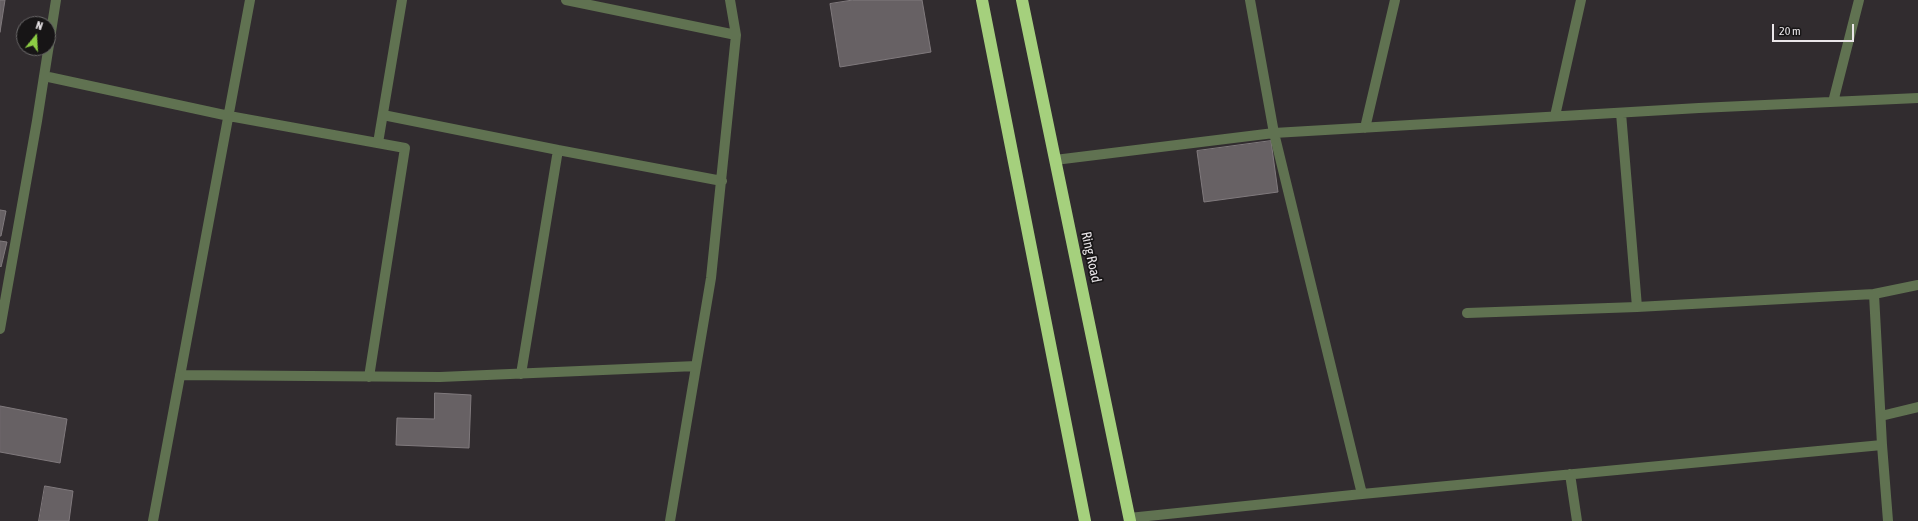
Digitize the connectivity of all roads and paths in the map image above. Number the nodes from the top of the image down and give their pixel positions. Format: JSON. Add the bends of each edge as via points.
{"nodes":[{"id":1,"x":56,"y":0,"type":"edge"},
{"id":2,"x":250,"y":0,"type":"edge"},
{"id":3,"x":402,"y":0,"type":"edge"},
{"id":4,"x":566,"y":0,"type":"edge"},
{"id":5,"x":730,"y":0,"type":"edge"},
{"id":6,"x":982,"y":0,"type":"edge"},
{"id":7,"x":1022,"y":0,"type":"edge"},
{"id":8,"x":1250,"y":0,"type":"edge"},
{"id":9,"x":1395,"y":0,"type":"edge"},
{"id":10,"x":1581,"y":0,"type":"edge"},
{"id":11,"x":1859,"y":0,"type":"edge"},
{"id":12,"x":736,"y":35,"type":"junction"},
{"id":13,"x":44,"y":76,"type":"junction"},
{"id":14,"x":1918,"y":98,"type":"edge"},
{"id":15,"x":1833,"y":102,"type":"junction"},
{"id":16,"x":1620,"y":113,"type":"junction"},
{"id":17,"x":383,"y":115,"type":"junction"},
{"id":18,"x":229,"y":116,"type":"junction"},
{"id":19,"x":1555,"y":116,"type":"junction"},
{"id":20,"x":1365,"y":128,"type":"junction"},
{"id":21,"x":1274,"y":133,"type":"junction"},
{"id":22,"x":378,"y":143,"type":"junction"},
{"id":23,"x":558,"y":150,"type":"junction"},
{"id":24,"x":1055,"y":160,"type":"junction"},
{"id":25,"x":722,"y":180,"type":"junction"},
{"id":26,"x":1918,"y":286,"type":"edge"},
{"id":27,"x":1874,"y":294,"type":"junction"},
{"id":28,"x":1637,"y":307,"type":"junction"},
{"id":29,"x":1467,"y":313,"type":"dead end"},
{"id":30,"x":0,"y":329,"type":"edge"},
{"id":31,"x":696,"y":366,"type":"junction"},
{"id":32,"x":521,"y":374,"type":"junction"},
{"id":33,"x":180,"y":375,"type":"junction"},
{"id":34,"x":369,"y":377,"type":"junction"},
{"id":35,"x":1918,"y":407,"type":"edge"},
{"id":36,"x":1881,"y":416,"type":"junction"},
{"id":37,"x":1882,"y":445,"type":"junction"},
{"id":38,"x":1570,"y":474,"type":"junction"},
{"id":39,"x":1362,"y":494,"type":"junction"},
{"id":40,"x":1130,"y":519,"type":"edge"},
{"id":41,"x":153,"y":521,"type":"edge"},
{"id":42,"x":670,"y":521,"type":"edge"},
{"id":43,"x":1085,"y":521,"type":"edge"},
{"id":44,"x":1577,"y":521,"type":"edge"},
{"id":45,"x":1888,"y":521,"type":"edge"}],
"edges":[{"from":1,"to":13,"type":"street"},
{"from":2,"to":18,"type":"street"},
{"from":3,"to":17,"type":"street"},
{"from":4,"to":12,"type":"street"},
{"from":5,"to":12,"type":"street"},
{"from":6,"to":43,"type":"highway"},
{"from":7,"to":24,"type":"highway","name":"Ring Road"},
{"from":8,"to":21,"type":"street"},
{"from":9,"to":20,"type":"street"},
{"from":10,"to":19,"type":"street"},
{"from":11,"to":15,"type":"street"},
{"from":12,"to":25,"type":"street"},
{"from":13,"to":18,"type":"street"},
{"from":13,"to":30,"type":"street"},
{"from":14,"to":15,"type":"street"},
{"from":15,"to":16,"type":"street"},
{"from":16,"to":19,"type":"street"},
{"from":16,"to":28,"type":"street"},
{"from":17,"to":22,"type":"street"},
{"from":17,"to":23,"type":"street"},
{"from":18,"to":22,"type":"street"},
{"from":18,"to":33,"type":"street"},
{"from":19,"to":20,"type":"street"},
{"from":20,"to":21,"type":"street"},
{"from":21,"to":24,"type":"street"},
{"from":21,"to":39,"type":"street"},
{"from":22,"to":34,"type":"street","via":[[406,148]]},
{"from":23,"to":25,"type":"street"},
{"from":23,"to":32,"type":"street"},
{"from":24,"to":40,"type":"highway","name":"Ring Road"},
{"from":25,"to":31,"type":"street","via":[[712,278]]},
{"from":26,"to":27,"type":"street"},
{"from":27,"to":28,"type":"street"},
{"from":27,"to":36,"type":"street"},
{"from":28,"to":29,"type":"street"},
{"from":31,"to":32,"type":"street"},
{"from":31,"to":42,"type":"street"},
{"from":32,"to":34,"type":"street"},
{"from":33,"to":34,"type":"street"},
{"from":33,"to":41,"type":"street"},
{"from":35,"to":36,"type":"street"},
{"from":36,"to":37,"type":"street"},
{"from":37,"to":38,"type":"street"},
{"from":37,"to":45,"type":"street"},
{"from":38,"to":39,"type":"street"},
{"from":38,"to":44,"type":"street"},
{"from":39,"to":40,"type":"street"}]}
